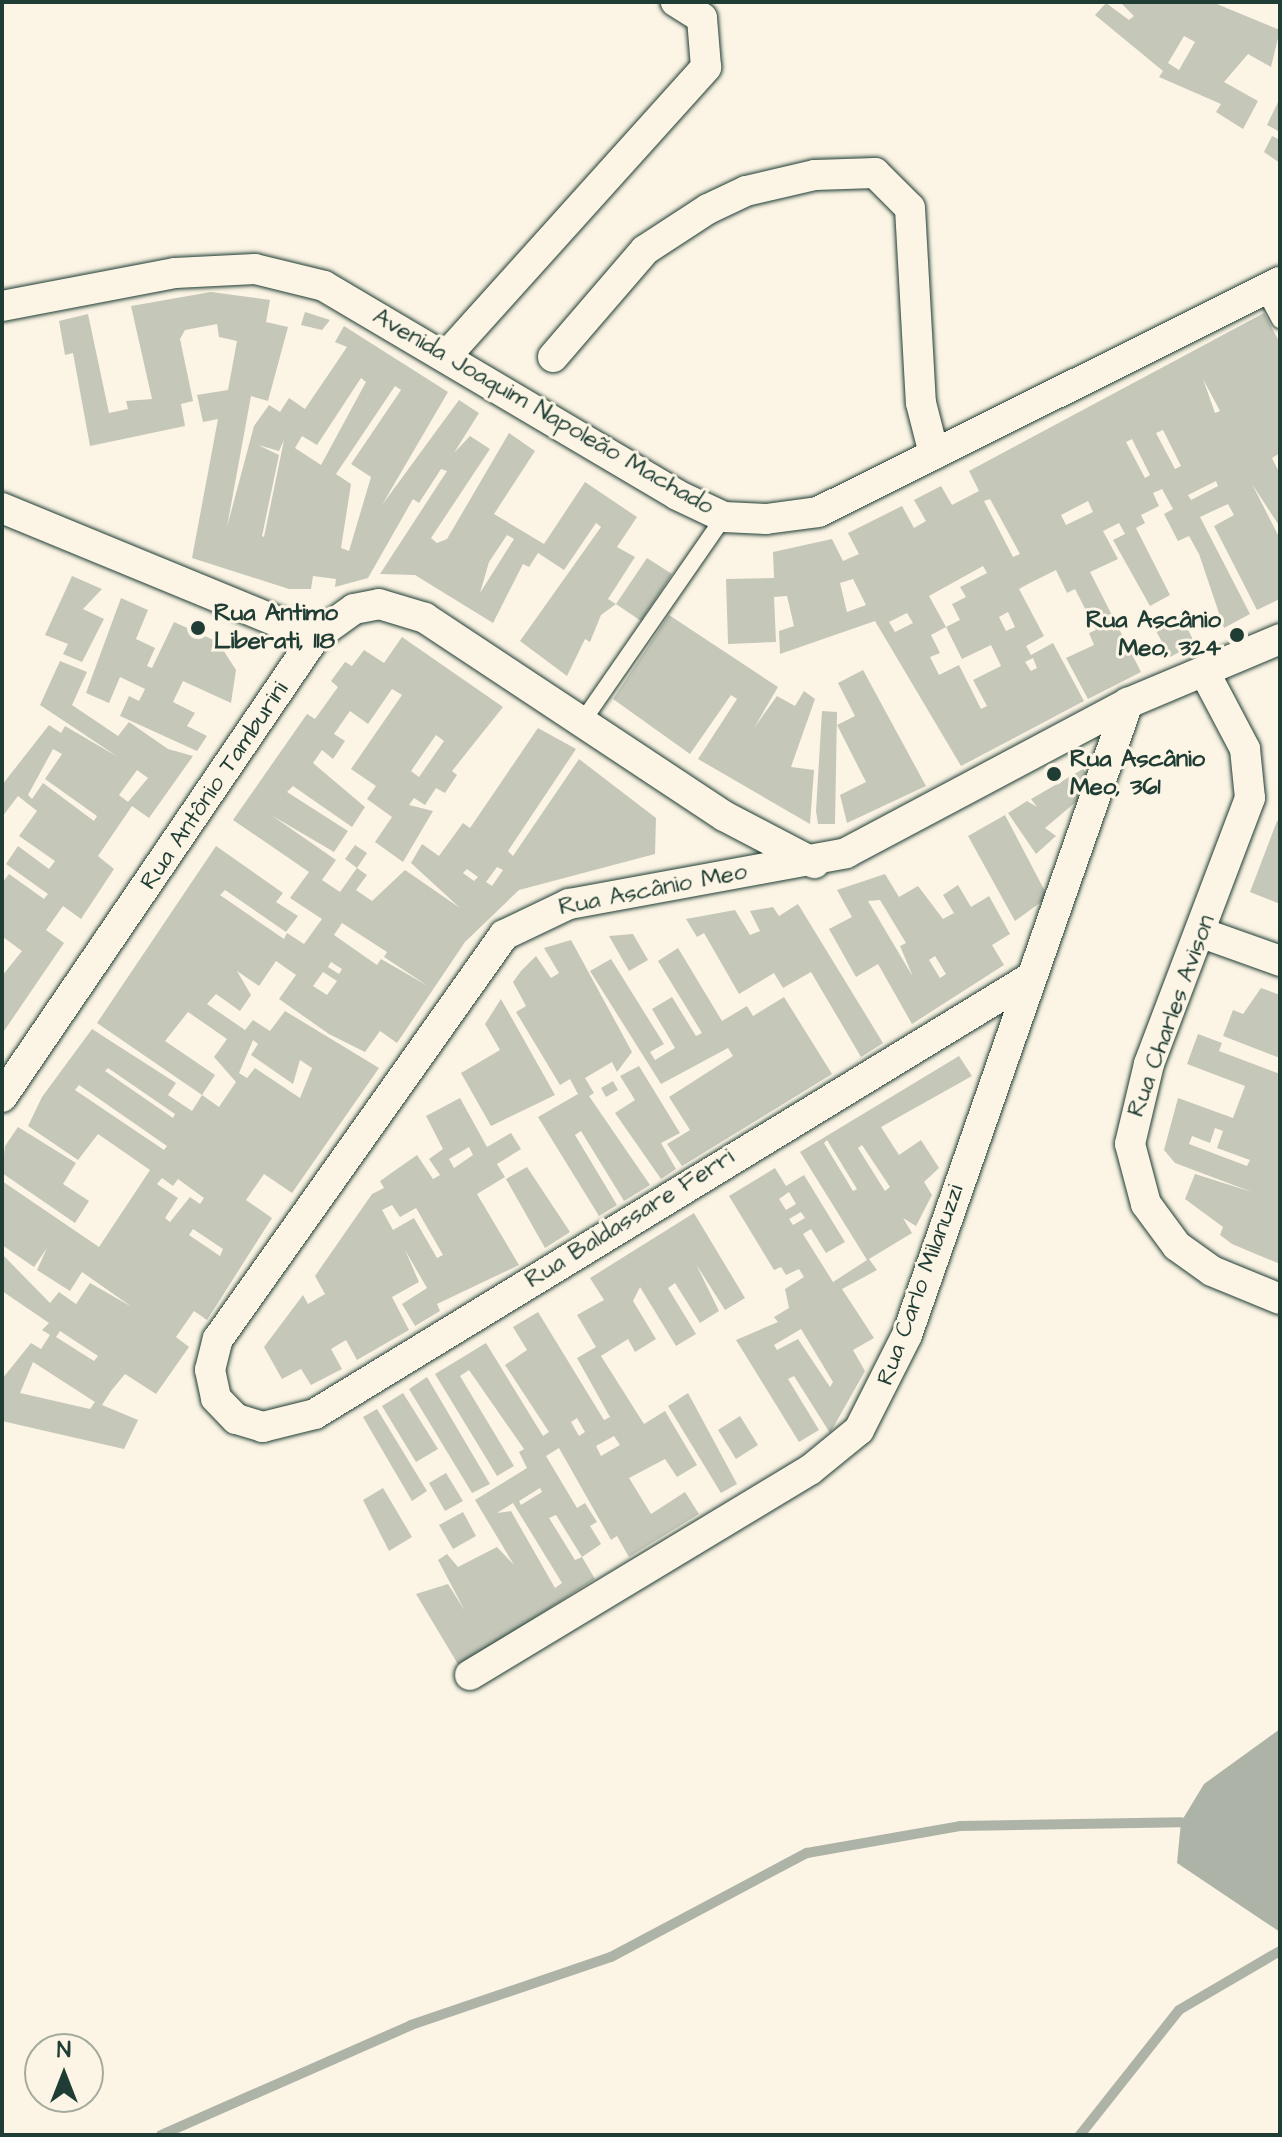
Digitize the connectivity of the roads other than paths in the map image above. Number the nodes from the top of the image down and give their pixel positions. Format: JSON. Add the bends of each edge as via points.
{"nodes":[{"id":1,"x":676,"y":2,"type":"edge"},
{"id":2,"x":1275,"y":281,"type":"edge"},
{"id":3,"x":2,"y":306,"type":"edge"},
{"id":4,"x":1280,"y":320,"type":"edge"},
{"id":5,"x":448,"y":354,"type":"junction"},
{"id":6,"x":553,"y":357,"type":"dead end"},
{"id":7,"x":934,"y":454,"type":"junction"},
{"id":8,"x":2,"y":508,"type":"edge"},
{"id":9,"x":724,"y":517,"type":"junction"},
{"id":10,"x":315,"y":637,"type":"junction"},
{"id":11,"x":1280,"y":639,"type":"edge"},
{"id":12,"x":1205,"y":673,"type":"junction"},
{"id":13,"x":1128,"y":703,"type":"junction"},
{"id":14,"x":582,"y":722,"type":"junction"},
{"id":15,"x":814,"y":863,"type":"junction"},
{"id":16,"x":1202,"y":933,"type":"junction"},
{"id":17,"x":1280,"y":961,"type":"edge"},
{"id":18,"x":1030,"y":978,"type":"junction"},
{"id":19,"x":2,"y":1097,"type":"edge"},
{"id":20,"x":1280,"y":1299,"type":"edge"},
{"id":21,"x":225,"y":1410,"type":"joint"},
{"id":22,"x":470,"y":1675,"type":"dead end"}],
"edges":[{"from":1,"to":5,"type":"street","via":[[702,18],[706,67]]},
{"from":2,"to":4,"type":"lane"},
{"from":2,"to":7,"type":"street","name":"Avenida Joaquim Napoleão Machado"},
{"from":3,"to":5,"type":"street","name":"Avenida Joaquim Napoleão Machado","via":[[175,273],[255,269],[324,286]]},
{"from":5,"to":9,"type":"street","name":"Avenida Joaquim Napoleão Machado"},
{"from":6,"to":7,"type":"street","via":[[645,250],[708,209],[746,191],[815,175],[875,173],[910,208],[921,403]]},
{"from":7,"to":9,"type":"street","name":"Avenida Joaquim Napoleão Machado","via":[[818,512]]},
{"from":8,"to":10,"type":"street"},
{"from":9,"to":14,"type":"lane"},
{"from":10,"to":14,"type":"street","name":"Rua Antônio Tamburini","via":[[354,609],[401,608]]},
{"from":10,"to":19,"type":"street","name":"Rua Antônio Tamburini"},
{"from":11,"to":12,"type":"street","name":"Rua Ascânio Meo"},
{"from":12,"to":13,"type":"street","name":"Rua Ascânio Meo"},
{"from":12,"to":16,"type":"street","name":"Rua Charles Avison","via":[[1245,749],[1251,785]]},
{"from":13,"to":15,"type":"street","name":"Rua Ascânio Meo","via":[[867,844]]},
{"from":13,"to":18,"type":"street","name":"Rua Carlo Milanuzzi","via":[[1085,843]]},
{"from":14,"to":15,"type":"street","name":"Rua Antônio Tamburini","via":[[724,816]]},
{"from":15,"to":21,"type":"street","name":"Rua Ascânio Meo","via":[[569,904],[504,935],[218,1339],[210,1380]]},
{"from":16,"to":17,"type":"street"},
{"from":16,"to":20,"type":"street","name":"Rua Charles Avison","via":[[1131,1123],[1133,1165],[1146,1204],[1177,1246],[1212,1271]]},
{"from":18,"to":21,"type":"street","name":"Rua Baldassare Ferri","via":[[315,1414],[263,1427]]},
{"from":18,"to":22,"type":"street","name":"Rua Carlo Milanuzzi","via":[[907,1335],[859,1430],[810,1470]]}]}
